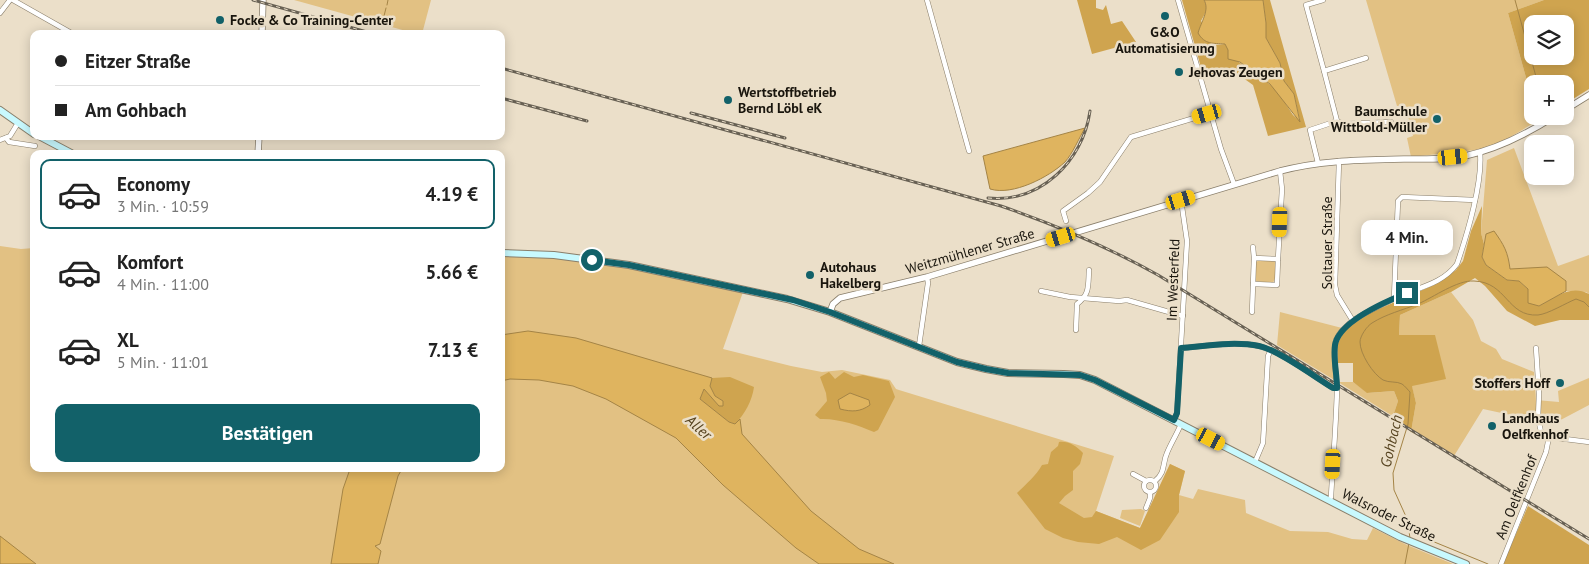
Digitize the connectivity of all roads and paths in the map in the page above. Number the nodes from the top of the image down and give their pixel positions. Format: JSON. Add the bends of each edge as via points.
{"nodes":[{"id":1,"x":11,"y":0,"type":"edge"},
{"id":2,"x":263,"y":0,"type":"edge"},
{"id":3,"x":927,"y":0,"type":"edge"},
{"id":4,"x":1178,"y":0,"type":"edge"},
{"id":5,"x":1323,"y":0,"type":"edge"},
{"id":6,"x":0,"y":13,"type":"edge"},
{"id":7,"x":66,"y":30,"type":"edge"},
{"id":8,"x":262,"y":30,"type":"edge"},
{"id":9,"x":1366,"y":58,"type":"dead end"},
{"id":10,"x":1324,"y":71,"type":"junction"},
{"id":11,"x":1589,"y":95,"type":"edge"},
{"id":12,"x":1574,"y":104,"type":"edge"},
{"id":13,"x":0,"y":110,"type":"edge"},
{"id":14,"x":1211,"y":114,"type":"junction"},
{"id":15,"x":1337,"y":121,"type":"junction"},
{"id":16,"x":1391,"y":122,"type":"dead end"},
{"id":17,"x":18,"y":123,"type":"junction"},
{"id":18,"x":1539,"y":125,"type":"edge"},
{"id":19,"x":30,"y":131,"type":"edge"},
{"id":20,"x":6,"y":138,"type":"junction"},
{"id":21,"x":0,"y":140,"type":"edge"},
{"id":22,"x":46,"y":140,"type":"edge"},
{"id":23,"x":35,"y":146,"type":"dead end"},
{"id":24,"x":65,"y":150,"type":"edge"},
{"id":25,"x":969,"y":150,"type":"dead end"},
{"id":26,"x":1480,"y":152,"type":"junction"},
{"id":27,"x":1339,"y":161,"type":"junction"},
{"id":28,"x":1318,"y":162,"type":"junction"},
{"id":29,"x":1280,"y":171,"type":"junction"},
{"id":30,"x":1234,"y":184,"type":"junction"},
{"id":31,"x":1181,"y":200,"type":"junction"},
{"id":32,"x":1475,"y":200,"type":"junction"},
{"id":33,"x":1066,"y":222,"type":"dead end"},
{"id":34,"x":1253,"y":247,"type":"dead end"},
{"id":35,"x":505,"y":253,"type":"edge"},
{"id":36,"x":1254,"y":258,"type":"junction"},
{"id":37,"x":1278,"y":259,"type":"junction"},
{"id":38,"x":1089,"y":270,"type":"dead end"},
{"id":39,"x":927,"y":278,"type":"junction"},
{"id":40,"x":1253,"y":284,"type":"junction"},
{"id":41,"x":1041,"y":291,"type":"dead end"},
{"id":42,"x":1394,"y":298,"type":"junction"},
{"id":43,"x":1084,"y":299,"type":"junction"},
{"id":44,"x":830,"y":312,"type":"junction"},
{"id":45,"x":1252,"y":312,"type":"dead end"},
{"id":46,"x":1183,"y":316,"type":"junction"},
{"id":47,"x":1353,"y":321,"type":"junction"},
{"id":48,"x":1076,"y":330,"type":"dead end"},
{"id":49,"x":919,"y":346,"type":"junction"},
{"id":50,"x":1181,"y":348,"type":"junction"},
{"id":51,"x":1536,"y":348,"type":"dead end"},
{"id":52,"x":1271,"y":350,"type":"junction"},
{"id":53,"x":1337,"y":388,"type":"junction"},
{"id":54,"x":1174,"y":420,"type":"junction"},
{"id":55,"x":1182,"y":424,"type":"junction"},
{"id":56,"x":1548,"y":437,"type":"junction"},
{"id":57,"x":1589,"y":442,"type":"edge"},
{"id":58,"x":1255,"y":462,"type":"junction"},
{"id":59,"x":1133,"y":474,"type":"dead end"},
{"id":60,"x":1146,"y":480,"type":"junction"},
{"id":61,"x":1154,"y":481,"type":"junction"},
{"id":62,"x":1150,"y":492,"type":"junction"},
{"id":63,"x":1329,"y":500,"type":"junction"},
{"id":64,"x":1146,"y":508,"type":"dead end"},
{"id":65,"x":1466,"y":564,"type":"edge"},
{"id":66,"x":1501,"y":564,"type":"edge"}],
"edges":[{"from":1,"to":6,"type":"street"},
{"from":1,"to":7,"type":"street"},
{"from":2,"to":8,"type":"street"},
{"from":3,"to":25,"type":"street"},
{"from":4,"to":14,"type":"street"},
{"from":5,"to":10,"type":"street","via":[[1306,5]]},
{"from":9,"to":10,"type":"street"},
{"from":10,"to":15,"type":"street"},
{"from":11,"to":12,"type":"street"},
{"from":13,"to":17,"type":"main road"},
{"from":14,"to":30,"type":"street"},
{"from":14,"to":33,"type":"street","via":[[1131,138],[1100,182],[1063,211]]},
{"from":15,"to":16,"type":"street","via":[[1344,124]]},
{"from":15,"to":28,"type":"street","via":[[1310,130]]},
{"from":17,"to":19,"type":"main road"},
{"from":17,"to":20,"type":"street"},
{"from":18,"to":26,"type":"street","name":"Weitzmühlener Straße","via":[[1513,140]]},
{"from":20,"to":21,"type":"street"},
{"from":20,"to":23,"type":"street","via":[[8,142]]},
{"from":22,"to":24,"type":"main road"},
{"from":26,"to":27,"type":"street","name":"Weitzmühlener Straße","via":[[1442,159]]},
{"from":26,"to":32,"type":"street"},
{"from":27,"to":28,"type":"street","name":"Weitzmühlener Straße"},
{"from":27,"to":47,"type":"street","name":"Soltauer Straße","via":[[1335,285],[1337,295]]},
{"from":28,"to":29,"type":"street","name":"Weitzmühlener Straße"},
{"from":29,"to":30,"type":"street","name":"Weitzmühlener Straße"},
{"from":29,"to":37,"type":"street"},
{"from":30,"to":31,"type":"street","name":"Weitzmühlener Straße"},
{"from":31,"to":39,"type":"street","name":"Weitzmühlener Straße"},
{"from":31,"to":46,"type":"street","name":"Im Westerfeld","via":[[1187,241]]},
{"from":32,"to":42,"type":"street","via":[[1469,229],[1453,268],[1433,283]]},
{"from":32,"to":42,"type":"street","via":[[1402,196],[1398,201]]},
{"from":34,"to":36,"type":"street"},
{"from":35,"to":44,"type":"main road","name":"Walsroder Straße","via":[[554,255],[629,265],[793,300]]},
{"from":36,"to":37,"type":"street"},
{"from":36,"to":40,"type":"street"},
{"from":37,"to":40,"type":"street","via":[[1277,285]]},
{"from":38,"to":43,"type":"street","via":[[1088,291]]},
{"from":39,"to":44,"type":"street","name":"Weitzmühlener Straße","via":[[840,298]]},
{"from":39,"to":49,"type":"street"},
{"from":40,"to":45,"type":"street"},
{"from":41,"to":43,"type":"street"},
{"from":42,"to":47,"type":"street"},
{"from":43,"to":46,"type":"street","via":[[1127,300]]},
{"from":43,"to":48,"type":"street","via":[[1077,304]]},
{"from":44,"to":49,"type":"main road","name":"Walsroder Straße"},
{"from":46,"to":50,"type":"street","name":"Im Westerfeld"},
{"from":47,"to":53,"type":"street","via":[[1335,344]]},
{"from":49,"to":54,"type":"main road","name":"Walsroder Straße","via":[[957,362],[986,369],[1008,373],[1064,374],[1095,380]]},
{"from":50,"to":52,"type":"street","via":[[1248,345]]},
{"from":50,"to":54,"type":"street","name":"Im Westerfeld"},
{"from":51,"to":56,"type":"street","via":[[1538,424]]},
{"from":52,"to":53,"type":"street"},
{"from":52,"to":58,"type":"street","via":[[1263,443]]},
{"from":53,"to":63,"type":"street"},
{"from":54,"to":55,"type":"main road","name":"Walsroder Straße"},
{"from":55,"to":58,"type":"main road","name":"Walsroder Straße"},
{"from":55,"to":61,"type":"street","via":[[1166,455],[1165,467]]},
{"from":56,"to":57,"type":"street"},
{"from":56,"to":66,"type":"street","name":"Am Oelfkenhof","via":[[1546,452]]},
{"from":58,"to":63,"type":"main road","name":"Walsroder Straße"},
{"from":59,"to":60,"type":"street"},
{"from":60,"to":61,"type":"street"},
{"from":60,"to":62,"type":"street","via":[[1144,488]]},
{"from":61,"to":62,"type":"street","via":[[1156,487]]},
{"from":62,"to":64,"type":"street"},
{"from":63,"to":65,"type":"main road","name":"Walsroder Straße","via":[[1400,536]]}]}
